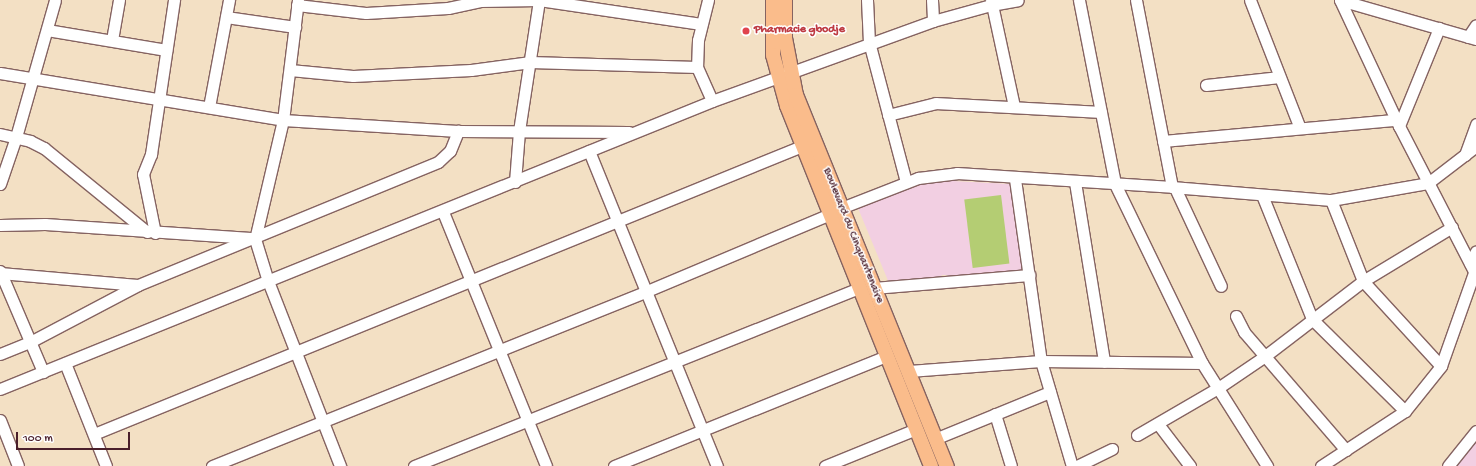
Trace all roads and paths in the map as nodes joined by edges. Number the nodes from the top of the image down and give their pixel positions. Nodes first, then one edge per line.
1 (55, 0) edge
2 (119, 0) edge
3 (174, 0) edge
4 (229, 0) edge
5 (539, 0) edge
6 (708, 0) edge
7 (773, 0) edge
8 (785, 0) edge
9 (867, 0) edge
10 (932, 0) edge
11 (1018, 0) edge
12 (1079, 0) edge
13 (1136, 0) edge
14 (1250, 0) edge
15 (1340, 0) edge
16 (480, 1) edge
17 (297, 2) edge
18 (991, 2) edge
19 (226, 17) junction
20 (933, 21) junction
21 (701, 24) junction
22 (1476, 25) edge
23 (295, 27) junction
24 (1439, 28) junction
25 (47, 30) junction
26 (1472, 38) edge
27 (112, 40) junction
28 (869, 42) junction
29 (166, 50) junction
30 (530, 62) junction
31 (697, 67) junction
32 (290, 70) junction
33 (0, 73) edge
34 (785, 76) junction
35 (1280, 77) junction
36 (32, 79) junction
37 (1206, 85) dead end
38 (159, 100) junction
39 (712, 101) junction
40 (1014, 106) junction
41 (209, 107) junction
42 (1101, 112) junction
43 (888, 115) junction
44 (283, 120) junction
45 (1397, 123) junction
46 (1476, 124) edge
47 (1300, 128) junction
48 (458, 131) junction
49 (519, 131) junction
50 (634, 132) junction
51 (0, 134) edge
52 (16, 137) junction
53 (1163, 141) junction
54 (802, 146) junction
55 (1476, 146) edge
56 (589, 151) junction
57 (1465, 156) junction
58 (1015, 179) junction
59 (515, 182) junction
60 (906, 182) junction
61 (1075, 182) junction
62 (1428, 183) junction
63 (0, 184) edge
64 (1115, 184) junction
65 (1173, 187) junction
66 (1262, 195) junction
67 (1332, 200) junction
68 (835, 211) junction
69 (442, 212) junction
70 (619, 221) junction
71 (0, 225) edge
72 (1452, 227) junction
73 (151, 232) junction
74 (255, 239) junction
75 (1476, 251) edge
76 (1473, 270) edge
77 (0, 272) edge
78 (1029, 275) junction
79 (470, 280) junction
80 (268, 281) junction
81 (1363, 281) junction
82 (138, 286) junction
83 (1221, 286) dead end
84 (858, 288) junction
85 (873, 288) junction
86 (647, 291) junction
87 (1236, 316) dead end
88 (1312, 320) junction
89 (30, 342) junction
90 (499, 351) junction
91 (0, 354) edge
92 (296, 354) junction
93 (886, 356) junction
94 (1265, 356) junction
95 (676, 360) junction
96 (1041, 361) junction
97 (1104, 362) junction
98 (65, 363) junction
99 (1202, 363) junction
100 (1441, 366) junction
101 (909, 371) junction
102 (43, 372) junction
103 (1218, 388) junction
104 (0, 389) edge
105 (1050, 392) junction
106 (1404, 411) junction
107 (995, 414) junction
108 (0, 420) edge
109 (527, 420) junction
110 (322, 423) junction
111 (1158, 424) junction
112 (916, 429) junction
113 (702, 430) junction
114 (1476, 431) edge
115 (94, 434) junction
116 (1137, 435) dead end
117 (937, 438) junction
118 (1112, 449) dead end
119 (1346, 450) junction
120 (628, 463) edge
121 (18, 466) edge
122 (106, 466) edge
123 (212, 466) edge
124 (340, 466) edge
125 (414, 466) edge
126 (546, 466) edge
127 (614, 466) edge
128 (717, 466) edge
129 (825, 466) edge
130 (931, 466) edge
131 (947, 466) edge
132 (1011, 466) edge
133 (1072, 466) edge
134 (1077, 466) edge
135 (1190, 466) edge
136 (1267, 466) edge
137 (1321, 466) edge
138 (1448, 466) edge

1 - 25 street
2 - 27 street
3 - 29 street
4 - 19 street
5 - 16 street
5 - 21 street
5 - 30 street
6 - 21 street
7 - 34 main road, Boulevard du Cinquantenaire
8 - 34 main road, Boulevard du Cinquantenaire
9 - 28 street
10 - 20 street
11 - 18 street
12 - 42 street
13 - 53 street
14 - 35 street
15 - 24 street
15 - 45 street
16 - 17 street
17 - 23 street
18 - 20 street
18 - 40 street
19 - 23 street
19 - 41 street
20 - 28 street
21 - 31 street
22 - 26 street
23 - 32 street
24 - 26 street
24 - 45 street
25 - 27 street
25 - 36 street
27 - 29 street
28 - 34 street
28 - 43 street
29 - 38 street
30 - 31 street
30 - 32 street
30 - 49 street
31 - 39 street
32 - 44 street
33 - 36 street
34 - 39 street
34 - 54 main road, Boulevard du Cinquantenaire
34 - 68 main road, Boulevard du Cinquantenaire
35 - 37 street
35 - 47 street
36 - 38 street
36 - 52 street
38 - 41 street
38 - 73 street
39 - 50 street
40 - 42 street
40 - 43 street
41 - 44 street
42 - 64 street
43 - 60 street
44 - 48 street
44 - 74 street
45 - 47 street
45 - 62 street
46 - 57 street
47 - 53 street
48 - 49 street
48 - 74 street
49 - 50 street
49 - 59 street
50 - 56 street
51 - 52 street
52 - 63 street
52 - 73 street
53 - 65 street
54 - 68 main road, Boulevard du Cinquantenaire
54 - 70 street
55 - 57 street
56 - 59 street
56 - 70 street
57 - 62 street
58 - 60 street
58 - 61 street
58 - 78 street
59 - 69 street
60 - 68 street
61 - 64 street
61 - 97 street
62 - 67 street
62 - 72 street
64 - 65 street
64 - 99 street
65 - 66 street
65 - 83 street
66 - 67 street
66 - 88 street
67 - 81 street
68 - 84 main road, Boulevard du Cinquantenaire
68 - 85 main road, Boulevard du Cinquantenaire
68 - 86 street
69 - 79 street
69 - 80 street
70 - 79 street
70 - 86 street
71 - 73 street
72 - 76 street
72 - 81 street
73 - 74 street
74 - 80 street
74 - 82 street
75 - 76 street
76 - 100 street
77 - 82 street
77 - 89 street
78 - 85 street
78 - 96 street
79 - 90 street
79 - 92 street
80 - 92 street
80 - 98 street
81 - 88 street
81 - 100 street
82 - 89 street
84 - 93 main road, Boulevard du Cinquantenaire
84 - 95 street
85 - 101 main road, Boulevard du Cinquantenaire
86 - 90 street
86 - 95 street
87 - 94 street
88 - 94 street
88 - 106 street
89 - 91 street
89 - 102 street
90 - 109 street
90 - 110 street
92 - 110 street
92 - 115 street
93 - 112 main road, Boulevard du Cinquantenaire
93 - 113 street
94 - 103 street
94 - 119 street
95 - 109 street
95 - 113 street
96 - 97 street
96 - 101 street
96 - 105 street
97 - 99 street
98 - 102 street
98 - 115 street
99 - 103 street
100 - 106 street
101 - 117 main road, Boulevard du Cinquantenaire
102 - 104 street
103 - 111 street
103 - 136 street
105 - 107 street
105 - 133 street
106 - 119 street
107 - 117 street
107 - 132 street
108 - 121 street
109 - 125 street
109 - 126 street
110 - 123 street
110 - 124 street
111 - 116 street
111 - 135 street
112 - 129 street
112 - 130 main road, Boulevard du Cinquantenaire
113 - 120 street
113 - 128 street
114 - 138 street
115 - 122 street
117 - 131 main road, Boulevard du Cinquantenaire
118 - 134 street
119 - 137 street
120 - 127 street

